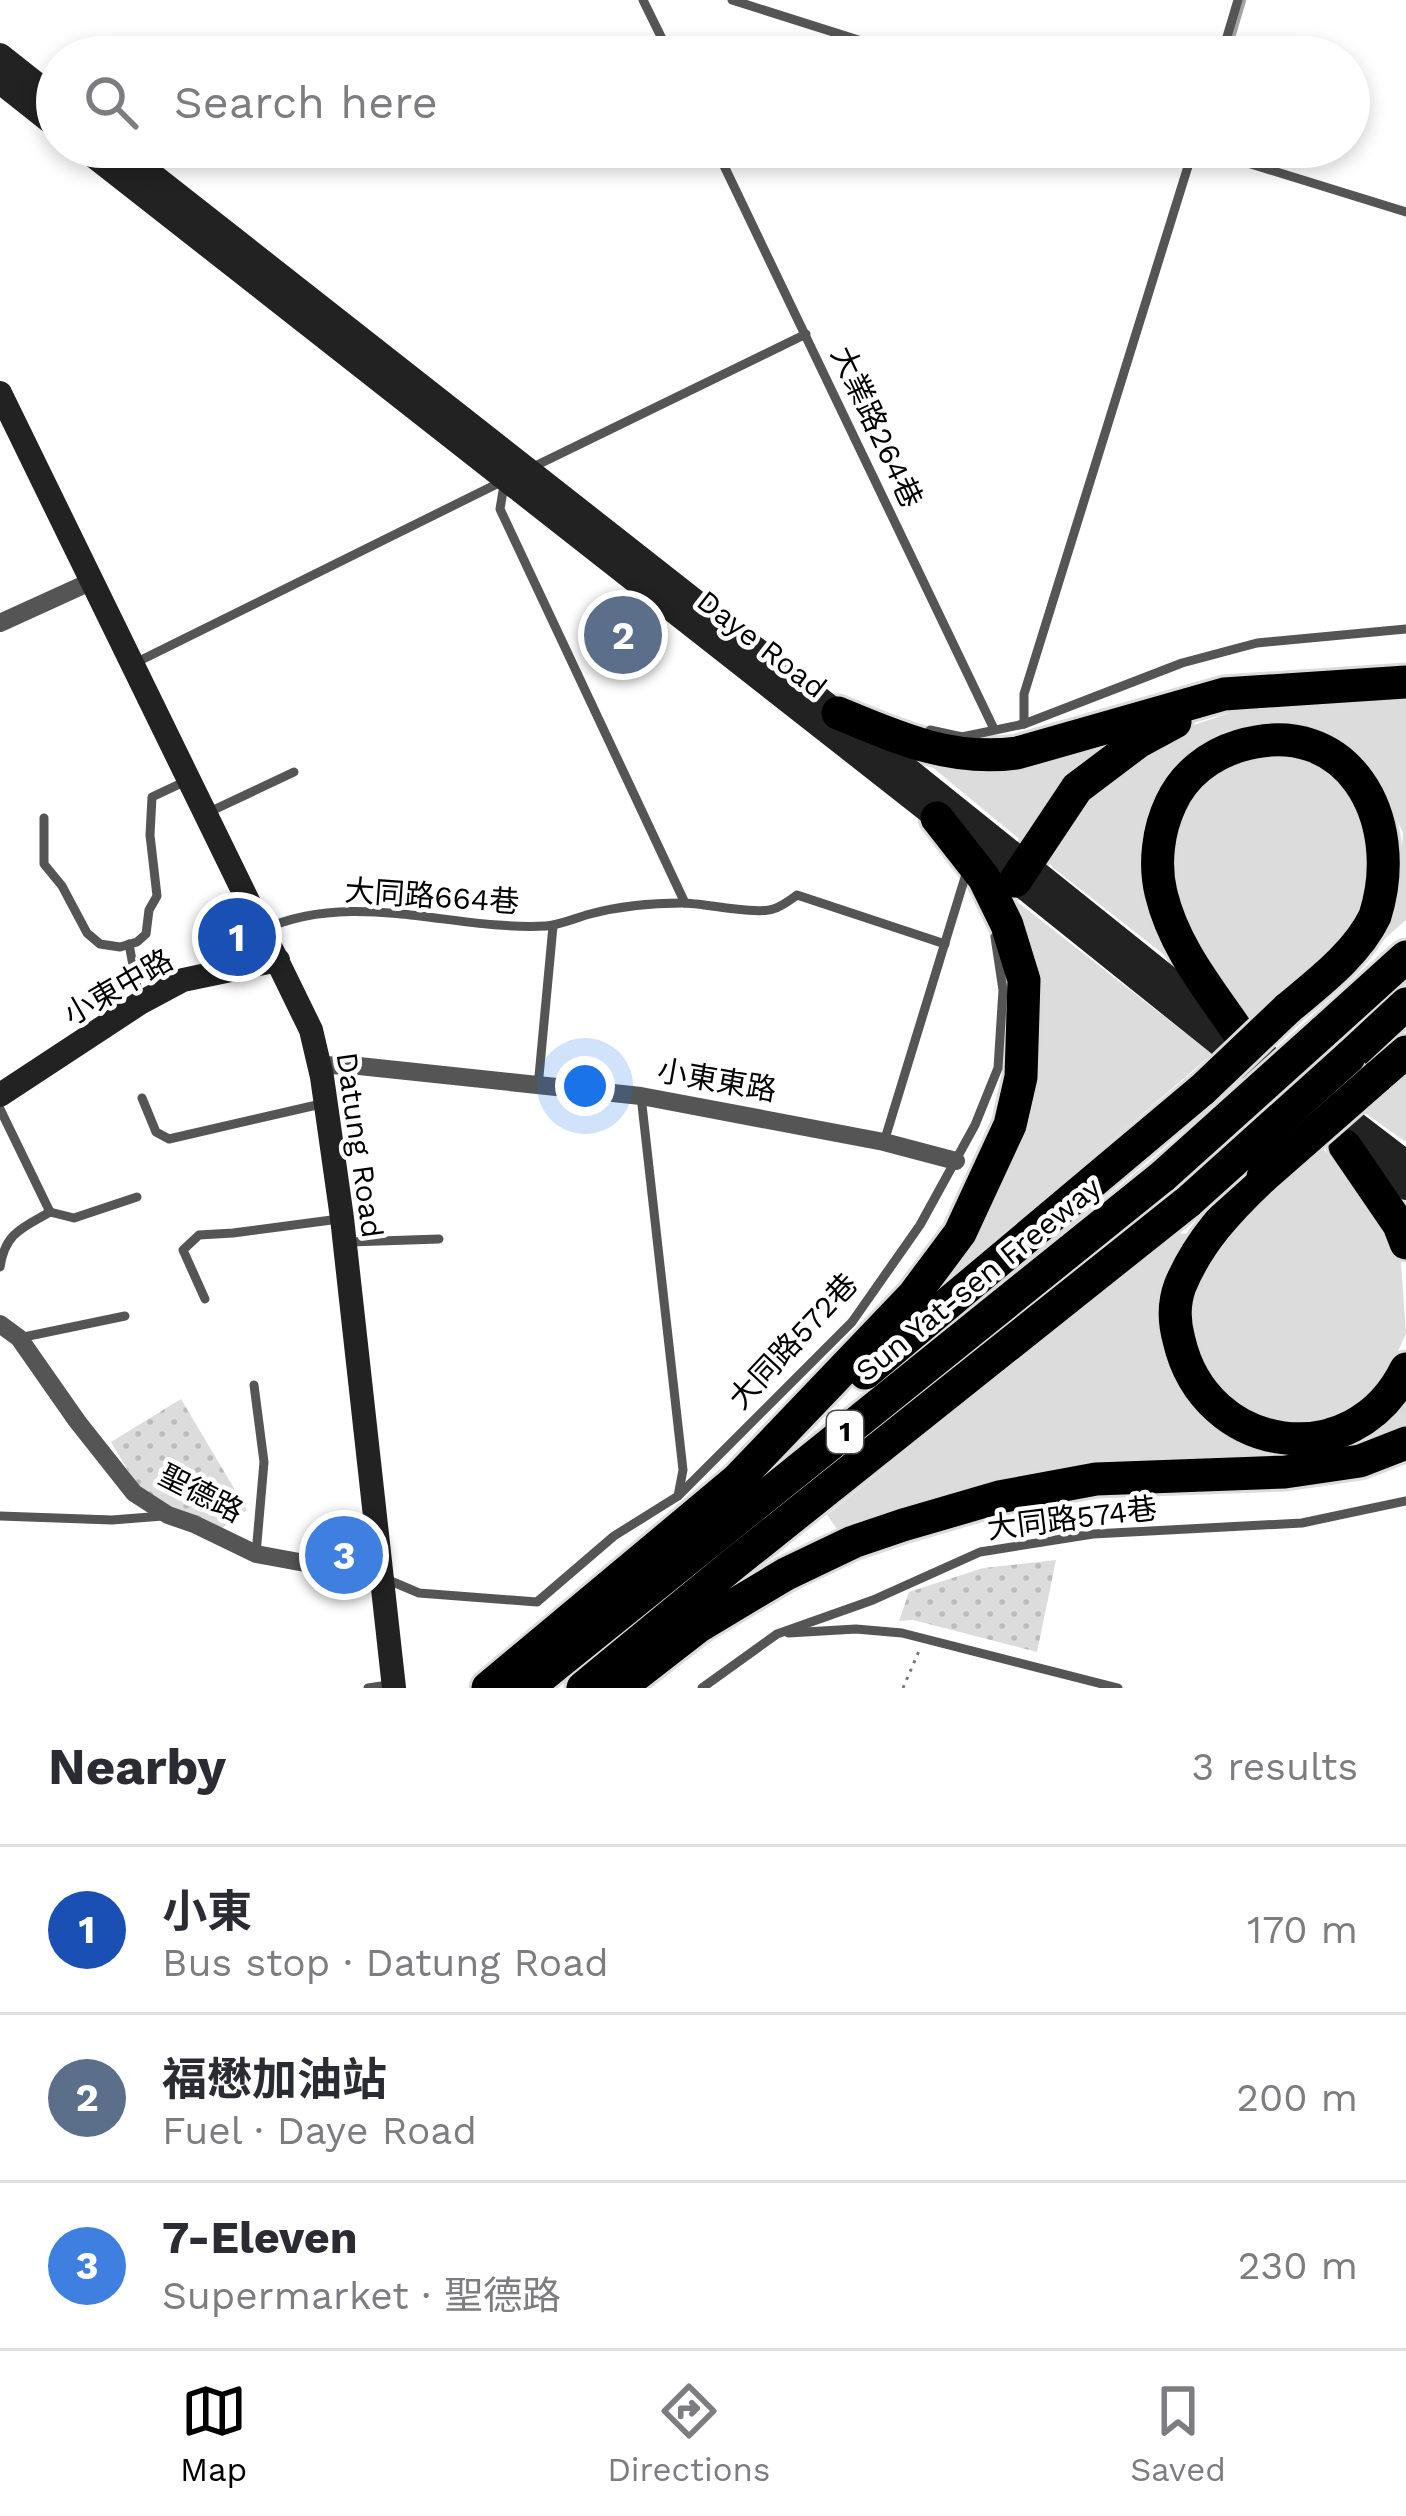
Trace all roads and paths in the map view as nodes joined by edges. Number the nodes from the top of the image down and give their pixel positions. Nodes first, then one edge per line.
1 (643, 0) edge
2 (732, 0) edge
3 (1238, 0) edge
4 (660, 36) edge
5 (846, 36) edge
6 (1227, 36) edge
7 (0, 55) edge
8 (0, 82) edge
9 (36, 83) edge
10 (36, 111) edge
11 (110, 168) edge
12 (142, 168) edge
13 (725, 168) edge
14 (1188, 168) edge
15 (1263, 168) edge
16 (1406, 212) edge
17 (806, 334) junction
18 (389, 376) junction
19 (0, 393) edge
20 (515, 475) junction
21 (90, 582) junction
22 (0, 623) edge
23 (1406, 629) edge
24 (134, 664) junction
25 (792, 679) junction
26 (1406, 682) edge
27 (1224, 694) junction
28 (838, 713) junction
29 (901, 724) dead end
30 (1024, 724) junction
31 (921, 728) dead end
32 (994, 729) junction
33 (294, 772) dead end
34 (189, 779) junction
35 (206, 814) junction
36 (44, 818) dead end
37 (932, 822) junction
38 (952, 858) dead end
39 (1020, 871) junction
40 (966, 874) junction
41 (975, 893) dead end
42 (685, 903) junction
43 (553, 926) junction
44 (262, 929) junction
45 (994, 932) dead end
46 (129, 944) junction
47 (945, 944) junction
48 (1406, 957) edge
49 (278, 959) junction
50 (140, 1003) junction
51 (1406, 1004) edge
52 (1241, 1036) junction
53 (1406, 1052) edge
54 (320, 1065) junction
55 (538, 1087) junction
56 (641, 1096) junction
57 (1, 1097) edge
58 (142, 1099) dead end
59 (326, 1103) junction
60 (884, 1142) junction
61 (1346, 1146) junction
62 (956, 1161) junction
63 (1406, 1162) edge
64 (1406, 1189) edge
65 (137, 1197) dead end
66 (50, 1212) junction
67 (343, 1230) junction
68 (439, 1239) dead end
69 (1406, 1243) edge
70 (0, 1267) edge
71 (205, 1299) dead end
72 (0, 1306) edge
73 (125, 1316) dead end
74 (8, 1330) edge
75 (1406, 1369) edge
76 (254, 1385) dead end
77 (1406, 1446) edge
78 (737, 1480) junction
79 (678, 1496) junction
80 (1406, 1501) edge
81 (168, 1515) junction
82 (0, 1516) edge
83 (256, 1554) junction
84 (381, 1577) junction
85 (777, 1634) junction
86 (924, 1641) junction
87 (394, 1686) edge
88 (368, 1688) edge
89 (488, 1688) edge
90 (527, 1688) edge
91 (583, 1688) edge
92 (619, 1688) edge
93 (702, 1688) edge
94 (903, 1688) edge
95 (1118, 1688) edge

1 - 4 lane
2 - 5 lane
3 - 6 lane
7 - 9 main road
8 - 10 main road
11 - 18 main road, Daye Road
12 - 18 main road, Daye Road
13 - 17 lane, 大業路264巷
14 - 30 lane
15 - 16 lane
17 - 20 lane
17 - 32 lane, 大業路264巷
18 - 20 main road, Daye Road
19 - 21 main road, Datung Road
20 - 24 lane
20 - 25 main road, Daye Road
20 - 37 main road, Daye Road
20 - 42 lane
21 - 22 street
21 - 24 main road, Datung Road
23 - 30 lane
24 - 34 main road, Datung Road
25 - 28 main road, Daye Road
25 - 29 lane
26 - 27 highway
27 - 28 highway
27 - 39 highway
28 - 39 main road, Daye Road
30 - 32 lane
31 - 32 lane
33 - 35 lane
34 - 35 main road, Datung Road
34 - 46 lane
35 - 44 main road, Datung Road
36 - 46 lane
37 - 39 main road, Daye Road
37 - 78 highway
38 - 40 lane
39 - 52 main road, Daye Road
39 - 61 main road, Daye Road
40 - 41 lane
40 - 47 lane
42 - 43 lane, 大同路664巷
42 - 47 lane, 大同路664巷
43 - 44 lane, 大同路664巷
43 - 55 lane
44 - 49 main road, Datung Road
45 - 62 lane, 大同路572巷
46 - 50 lane
47 - 60 lane
48 - 90 highway, Sun Yat-sen Freeway / 1, bridge
49 - 50 main road, 小東中路
49 - 54 main road, Datung Road
50 - 57 main road, 小東中路
51 - 91 highway, 1, bridge
52 - 63 main road, Daye Road
52 - 78 highway, bridge
53 - 75 highway, bridge
54 - 55 street, 小東東路
54 - 59 main road, Datung Road
55 - 56 street, 小東東路
56 - 60 street, 小東東路
56 - 79 lane
57 - 66 lane
58 - 59 lane
59 - 67 main road, Datung Road
60 - 62 street, 小東東路
61 - 64 main road, Daye Road
61 - 69 highway
62 - 79 lane, 大同路572巷
65 - 66 lane
66 - 70 lane
67 - 68 lane
67 - 71 lane
67 - 84 main road, Datung Road
72 - 74 lane
73 - 74 lane
74 - 81 street, 聖德路
76 - 83 lane
77 - 92 highway
78 - 89 highway
79 - 84 lane, 大同路572巷
80 - 85 lane, 大同路574巷
81 - 82 lane
81 - 83 street, 聖德路
83 - 84 street, 聖德路
84 - 87 main road, Datung Road
85 - 86 lane
85 - 93 lane, 大同路574巷
86 - 94 path
86 - 95 lane
87 - 88 lane

